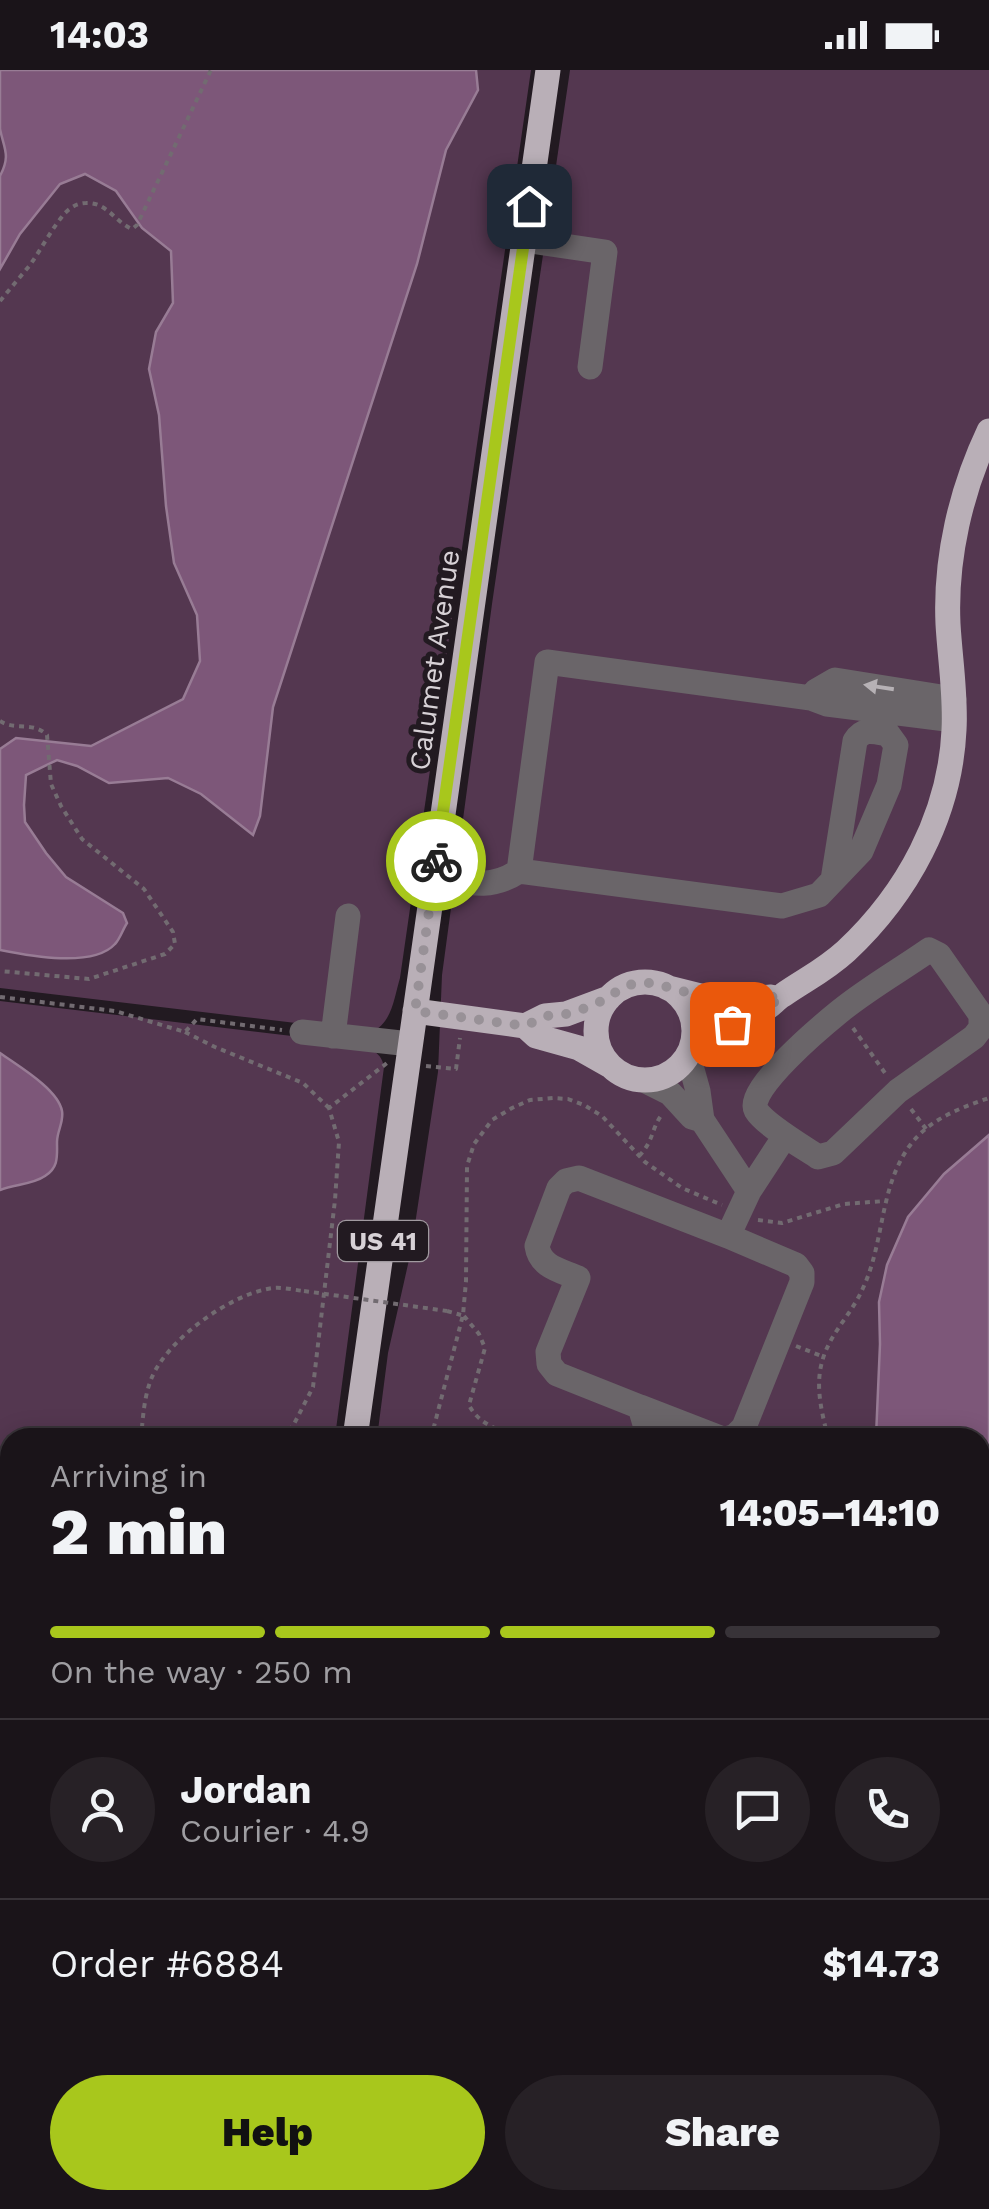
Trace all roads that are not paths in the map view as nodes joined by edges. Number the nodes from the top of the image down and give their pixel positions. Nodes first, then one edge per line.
1 (548, 70) edge
2 (524, 240) junction
3 (590, 367) dead end
4 (989, 431) edge
5 (954, 710) junction
6 (519, 871) junction
7 (434, 876) junction
8 (833, 880) junction
9 (348, 916) dead end
10 (668, 988) junction
11 (781, 996) junction
12 (608, 998) junction
13 (415, 1011) junction
14 (525, 1026) junction
15 (302, 1032) road end
16 (333, 1036) junction
17 (410, 1044) junction
18 (690, 1052) junction
19 (610, 1065) junction
20 (646, 1081) junction
21 (702, 1120) junction
22 (786, 1136) junction
23 (749, 1190) junction
24 (728, 1236) junction
25 (640, 1407) junction
26 (356, 1428) edge
27 (645, 1428) edge
28 (694, 1428) edge
29 (743, 1428) edge

1 - 2 main road, Calumet Avenue / US 41
2 - 3 street
2 - 7 main road, Calumet Avenue / US 41
4 - 5 main road
5 - 6 street
5 - 11 main road
6 - 7 street
6 - 8 street
7 - 13 main road, Calumet Avenue / US 41
8 - 8 street
9 - 16 street
10 - 11 main road
10 - 12 main road
10 - 18 main road
11 - 18 main road
12 - 14 main road
12 - 19 main road
13 - 14 main road
13 - 17 main road, Calumet Avenue / US 41
14 - 19 main road
15 - 16 street
16 - 17 street
17 - 26 main road, Calumet Avenue / US 41
18 - 20 main road
18 - 21 street
19 - 20 main road
20 - 21 street
21 - 23 street
22 - 22 street
22 - 23 street
23 - 24 street
24 - 25 street
24 - 29 street
25 - 27 street
25 - 28 street

